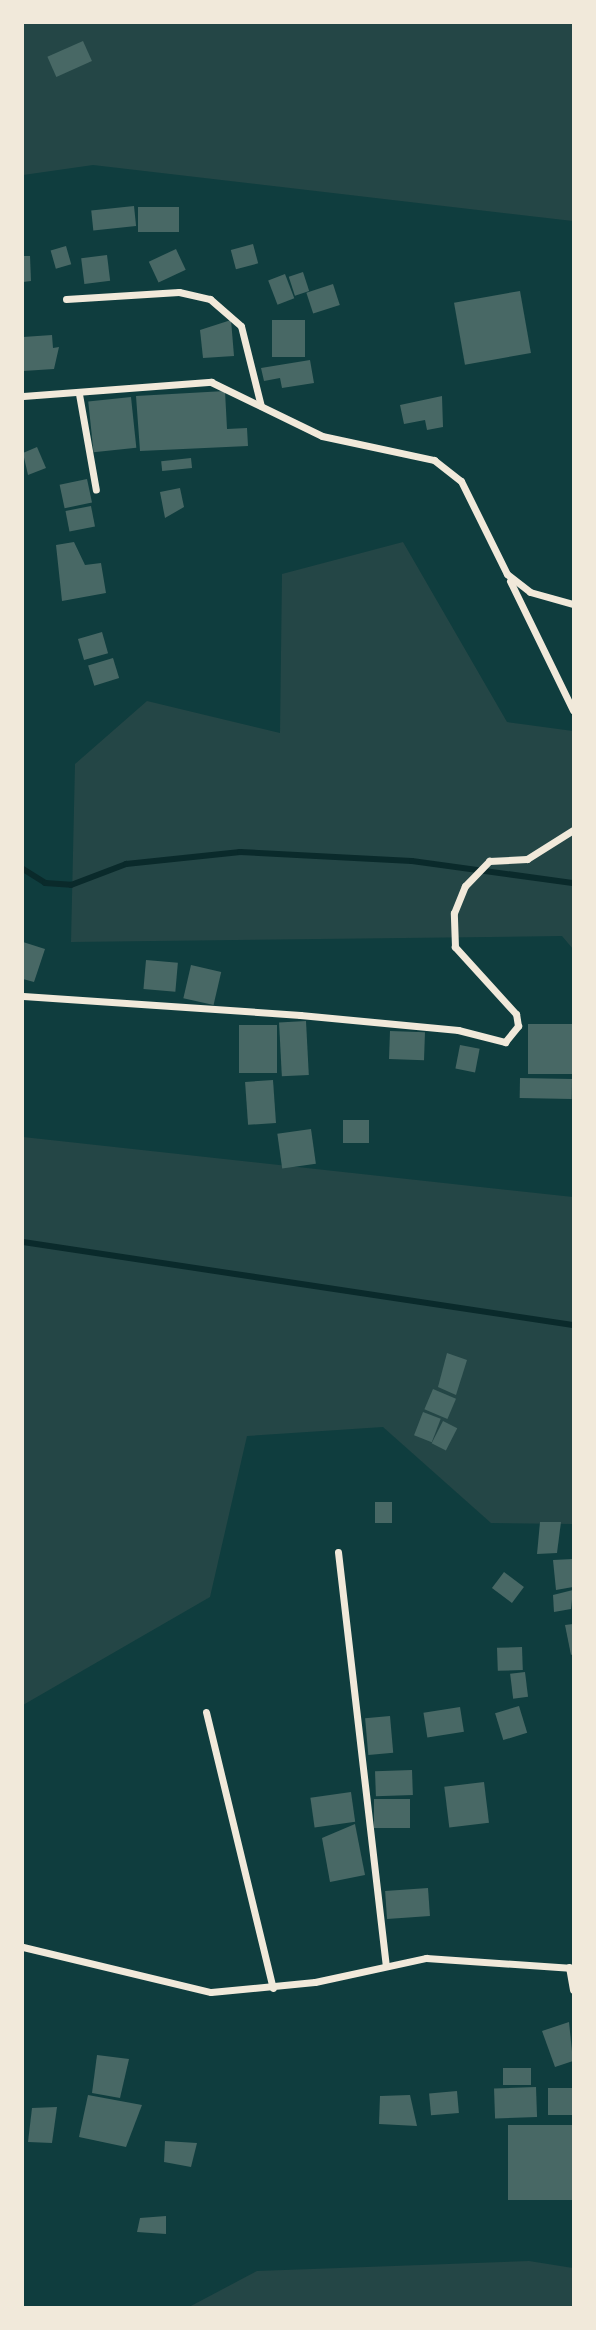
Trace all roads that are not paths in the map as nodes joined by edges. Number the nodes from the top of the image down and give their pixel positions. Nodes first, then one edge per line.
1 (66, 299) dead end
2 (79, 394) junction
3 (23, 396) edge
4 (261, 406) junction
5 (96, 490) dead end
6 (507, 574) junction
7 (573, 604) edge
8 (573, 710) edge
9 (573, 831) edge
10 (23, 996) edge
11 (338, 1552) dead end
12 (206, 1712) dead end
13 (23, 1947) edge
14 (386, 1965) junction
15 (571, 1968) edge
16 (273, 1988) junction
17 (573, 1990) edge

1 - 4 street
2 - 3 street
2 - 4 street
2 - 5 street
4 - 6 street
6 - 7 street
6 - 8 street
9 - 10 street
11 - 14 street
12 - 16 street
13 - 16 street
14 - 15 street
14 - 16 street
15 - 17 street

